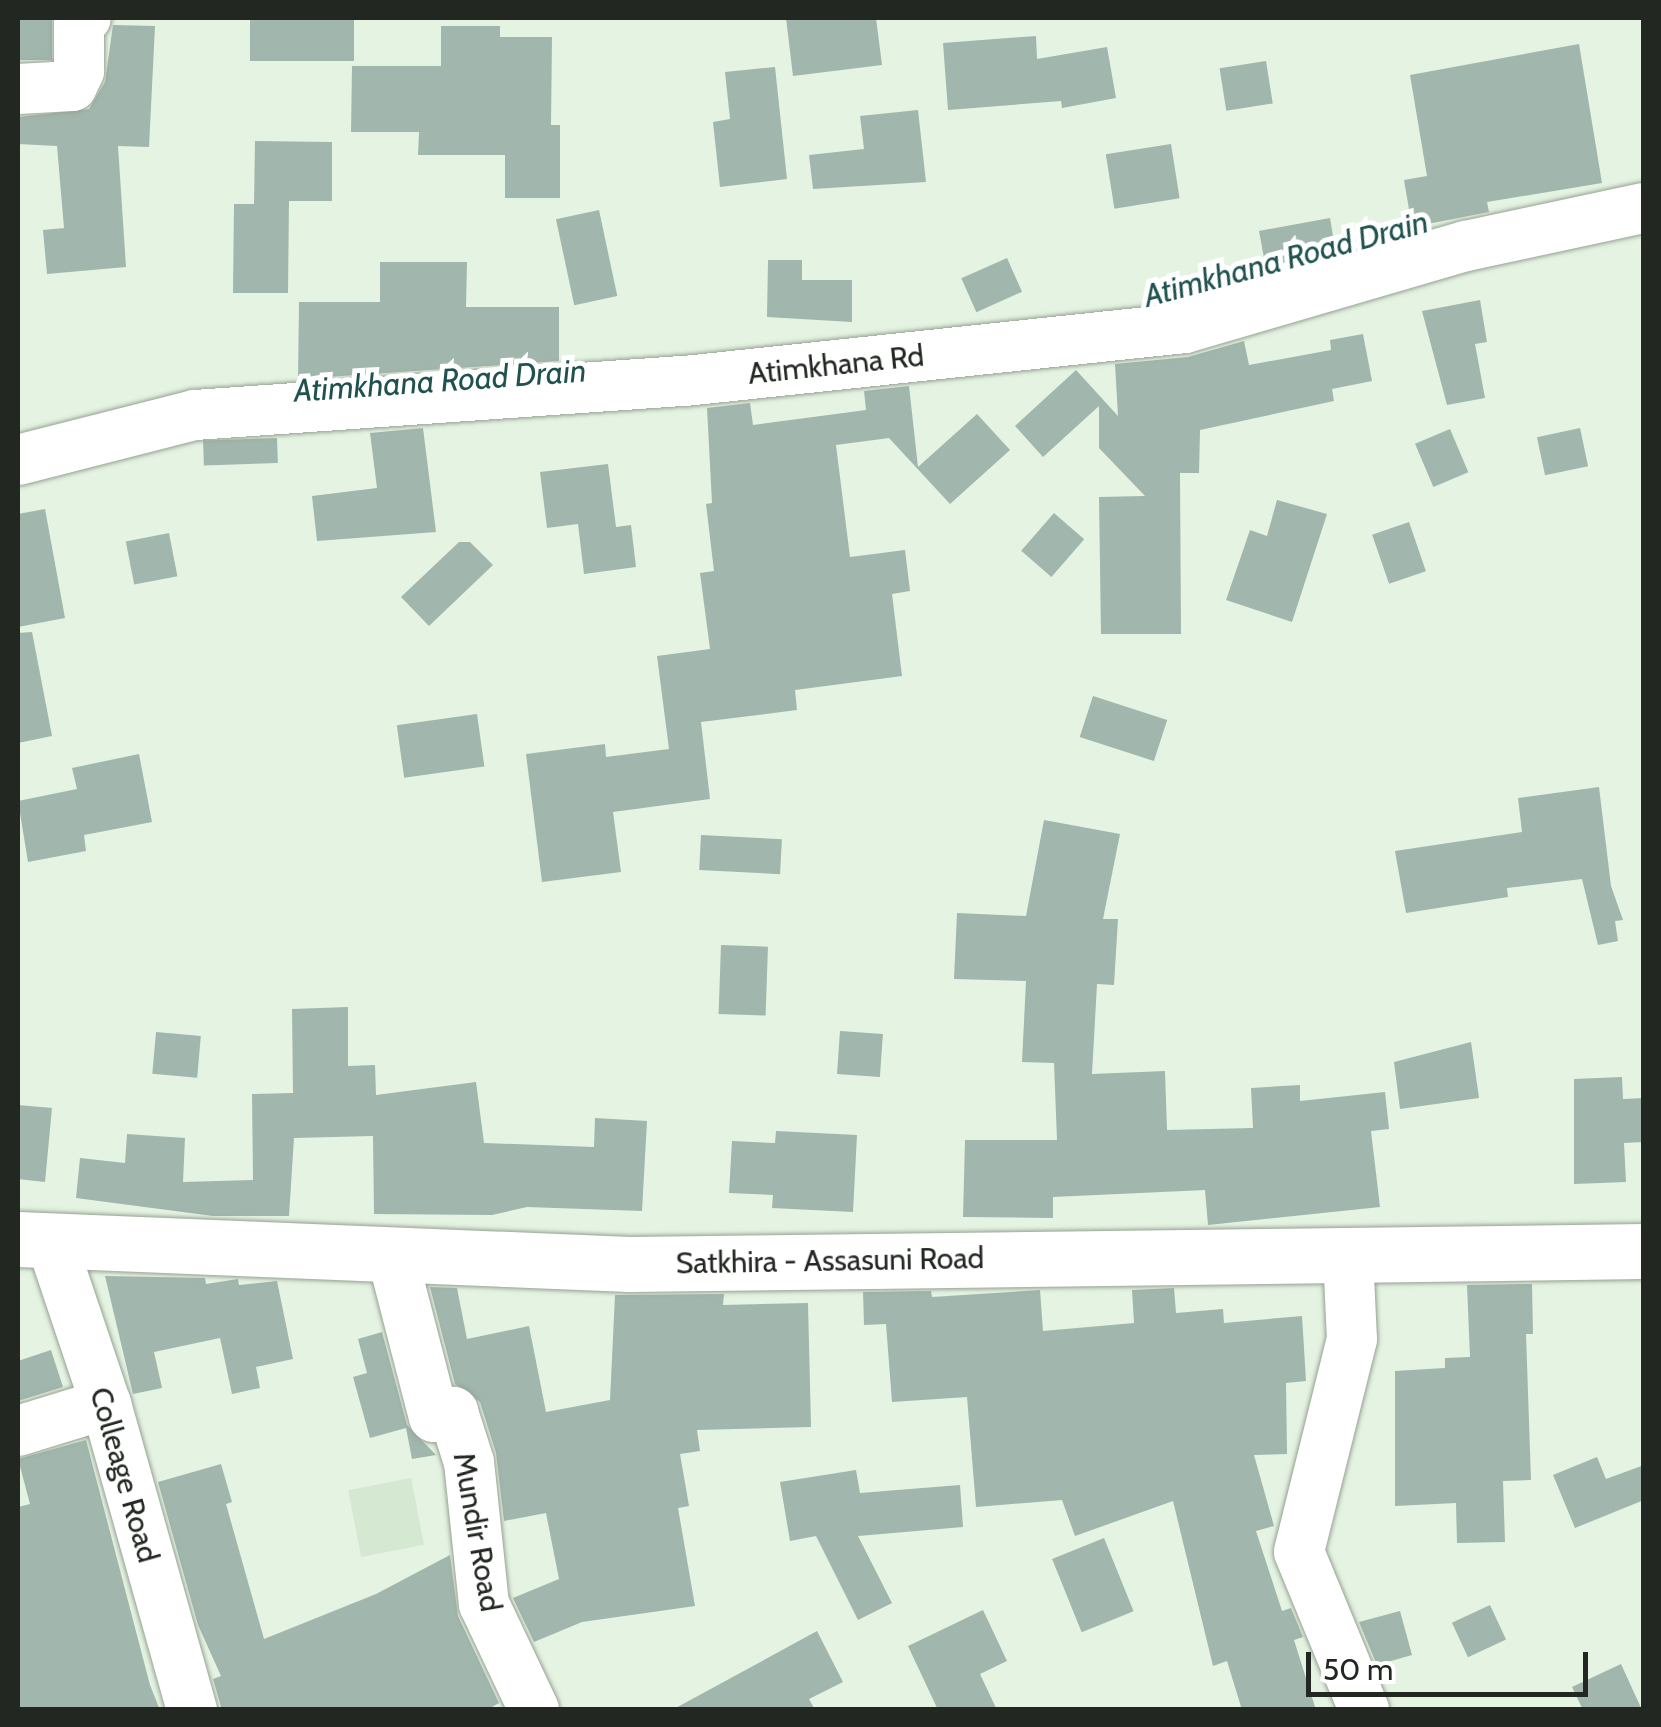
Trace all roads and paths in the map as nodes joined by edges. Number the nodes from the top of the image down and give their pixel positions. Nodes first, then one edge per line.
1 (86, 18) edge
2 (18, 89) edge
3 (1644, 208) edge
4 (18, 460) edge
5 (34, 1240) edge
6 (1644, 1251) edge
7 (392, 1254) junction
8 (1348, 1255) junction
9 (106, 1404) junction
10 (18, 1431) edge
11 (192, 1710) edge
12 (534, 1710) edge
13 (1364, 1710) edge

1 - 2 street
3 - 4 street, Atimkhana Rd
5 - 7 main road, Satkhira - Assasuni Road
5 - 9 street, Colleage Road
6 - 8 main road, Satkhira - Assasuni Road
7 - 8 main road, Satkhira - Assasuni Road
7 - 12 street, Mundir Road
8 - 13 street
9 - 10 street
9 - 11 street, Colleage Road

